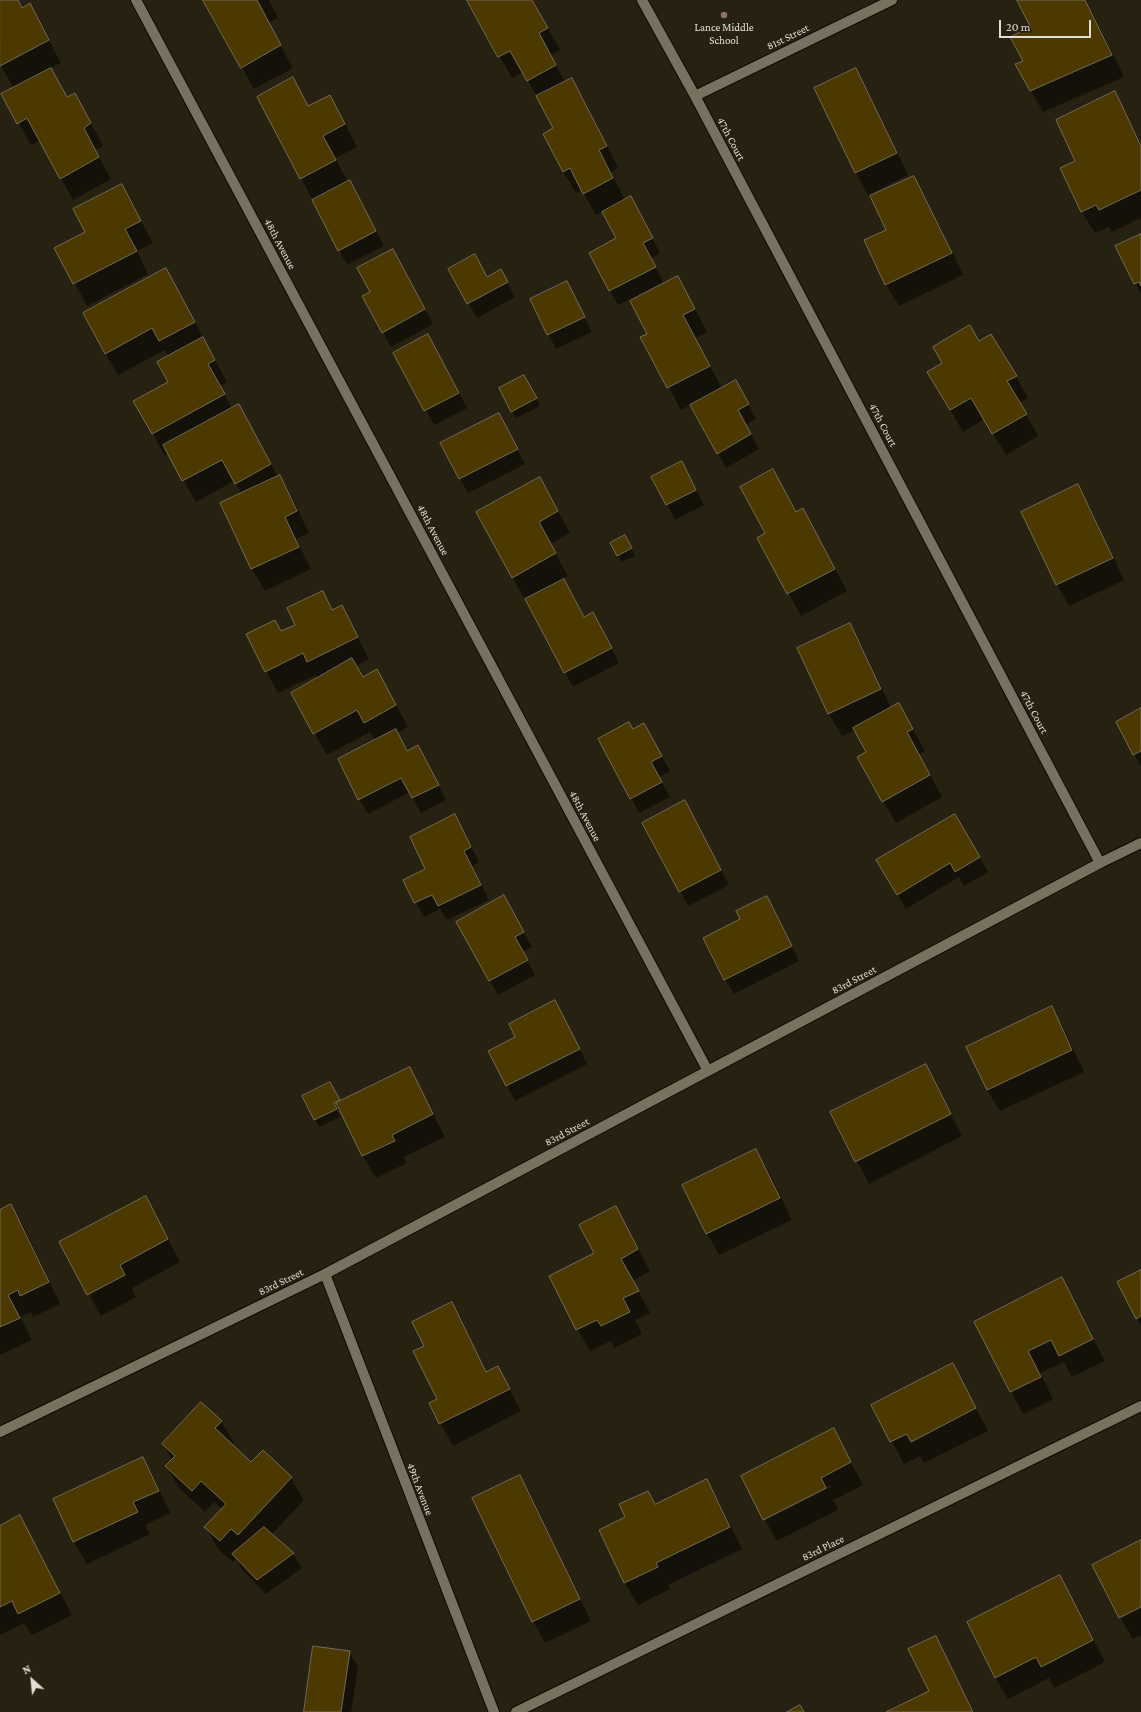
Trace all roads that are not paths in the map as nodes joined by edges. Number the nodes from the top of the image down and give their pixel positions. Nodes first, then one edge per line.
1 (136, 0) edge
2 (642, 0) edge
3 (892, 0) edge
4 (695, 96) junction
5 (1141, 844) edge
6 (1100, 863) junction
7 (708, 1071) junction
8 (325, 1274) junction
9 (1141, 1406) edge
10 (0, 1432) edge
11 (494, 1712) edge
12 (516, 1712) edge

1 - 7 street, 48th Avenue
2 - 4 street, 47th Court
3 - 4 street, 81st Street
4 - 6 street, 47th Court
5 - 6 street, 83rd Street
6 - 7 street, 83rd Street
7 - 8 street, 83rd Street
8 - 10 street, 83rd Street
8 - 11 street, 49th Avenue
9 - 12 street, 83rd Place

